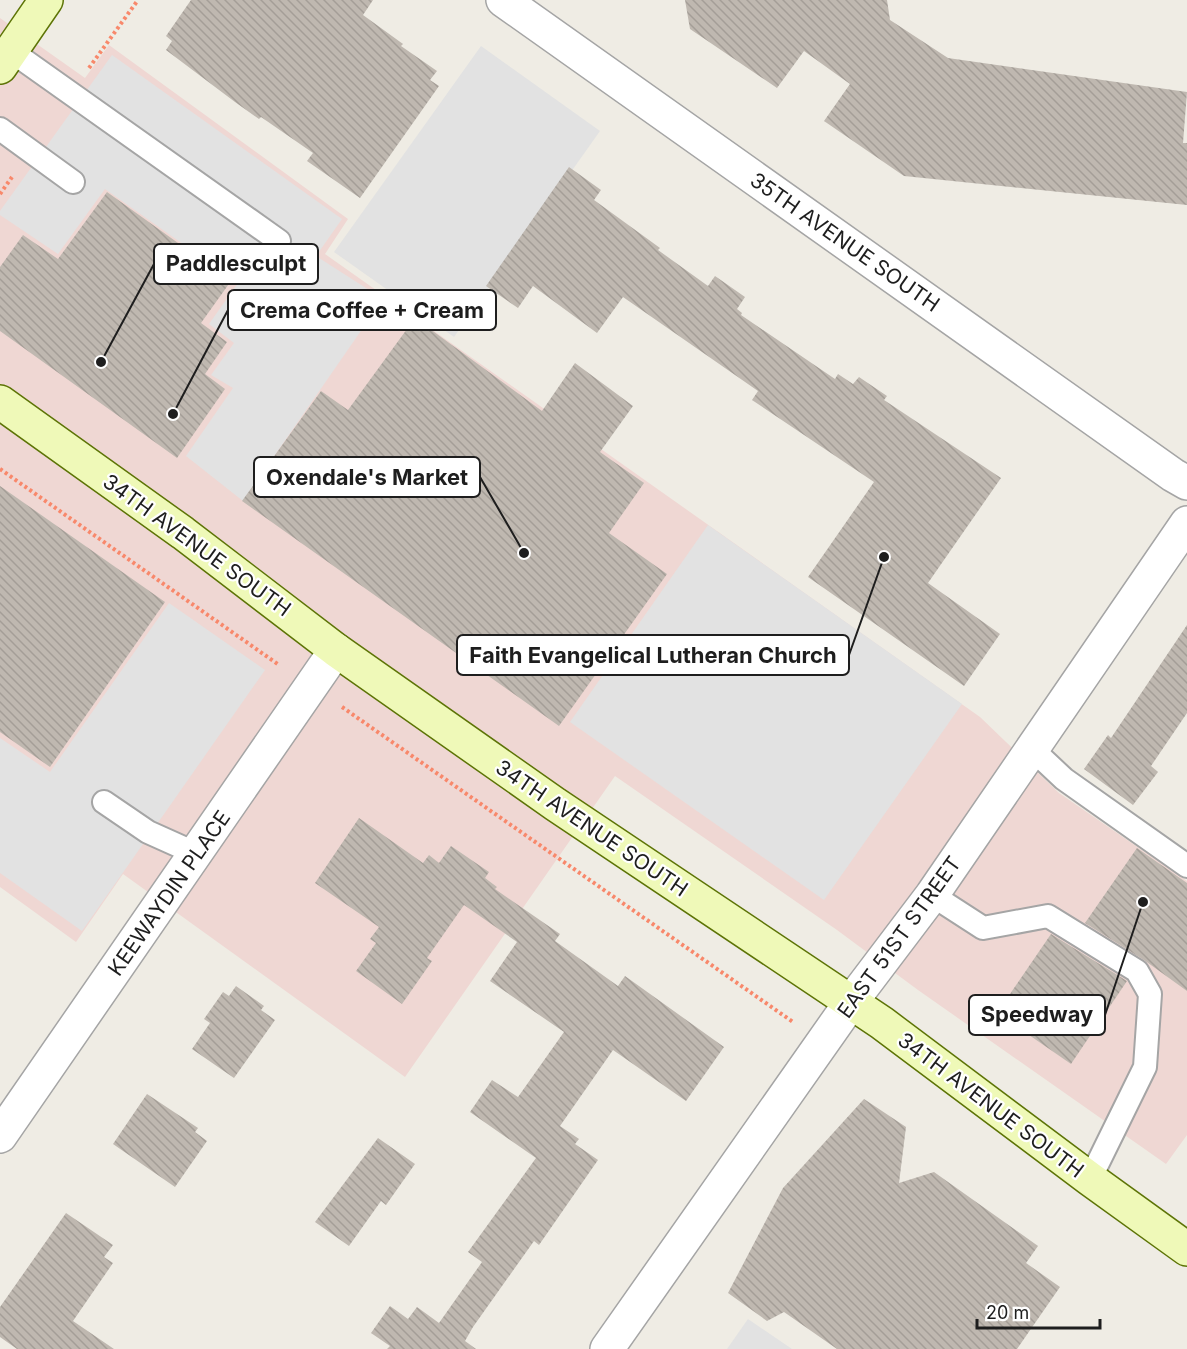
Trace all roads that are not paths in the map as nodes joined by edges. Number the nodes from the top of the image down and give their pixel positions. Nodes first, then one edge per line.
1 (46, 0) edge
2 (503, 0) edge
3 (5, 59) edge
4 (0, 129) edge
5 (73, 182) dead end
6 (279, 241) dead end
7 (0, 402) edge
8 (1187, 483) edge
9 (1187, 523) edge
10 (336, 650) junction
11 (1031, 748) junction
12 (104, 802) dead end
13 (196, 854) junction
14 (1187, 866) edge
15 (932, 895) junction
16 (851, 1002) junction
17 (0, 1136) edge
18 (1090, 1179) junction
19 (1187, 1249) edge
20 (607, 1349) edge

1 - 3 street
2 - 8 street, 35TH AVENUE SOUTH
3 - 6 lane
4 - 5 lane
7 - 10 street, 34TH AVENUE SOUTH
9 - 11 street, EAST 51ST STREET
10 - 13 street, KEEWAYDIN PLACE
10 - 16 street, 34TH AVENUE SOUTH
11 - 14 lane
11 - 15 street, EAST 51ST STREET
12 - 13 lane
13 - 17 street, KEEWAYDIN PLACE
15 - 16 street, EAST 51ST STREET
15 - 18 lane
16 - 18 street, 34TH AVENUE SOUTH
16 - 20 street, EAST 51ST STREET
18 - 19 street, 34TH AVENUE SOUTH

